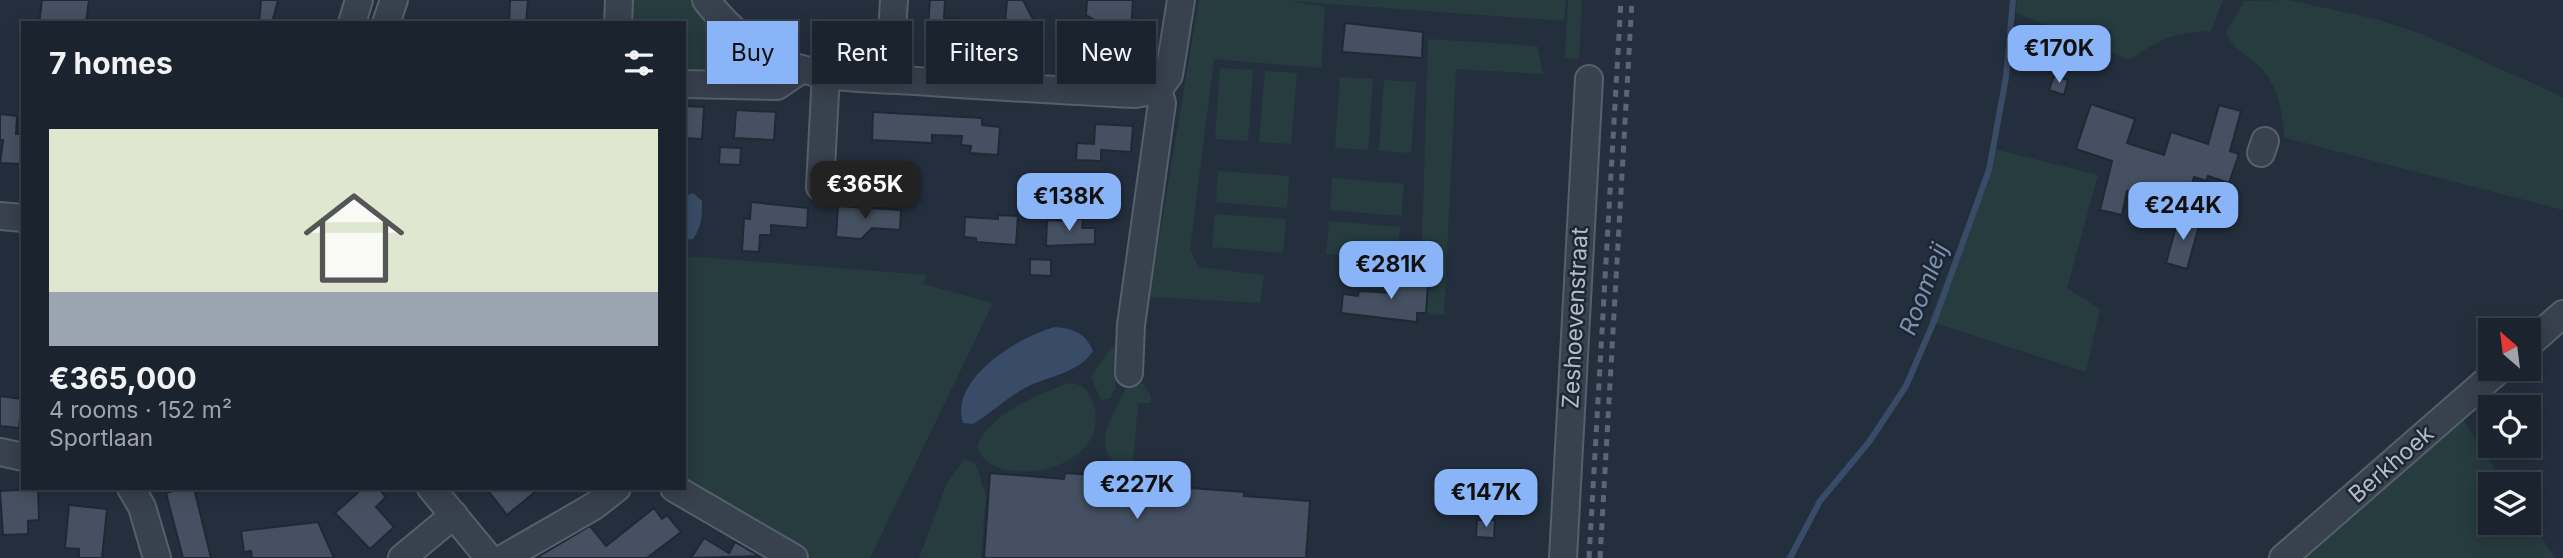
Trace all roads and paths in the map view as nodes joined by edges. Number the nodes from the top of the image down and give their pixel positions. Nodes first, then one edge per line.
1 (359, 0) edge
2 (394, 0) edge
3 (619, 0) edge
4 (706, 0) edge
5 (894, 0) edge
6 (1181, 0) edge
7 (353, 21) edge
8 (387, 21) edge
9 (618, 21) edge
10 (893, 21) edge
11 (812, 70) edge
12 (812, 72) edge
13 (1590, 79) dead end
14 (912, 80) edge
15 (686, 84) edge
16 (815, 84) edge
17 (1158, 90) junction
18 (820, 187) dead end
19 (2563, 314) edge
20 (2541, 333) edge
21 (1129, 373) dead end
22 (2485, 382) edge
23 (0, 452) edge
24 (21, 457) edge
25 (132, 490) edge
26 (433, 490) edge
27 (614, 490) edge
28 (677, 490) edge
29 (454, 516) junction
30 (157, 558) edge
31 (402, 558) edge
32 (489, 558) edge
33 (504, 558) edge
34 (794, 558) edge
35 (1563, 558) edge
36 (2283, 558) edge

1 - 7 street
2 - 8 street
3 - 9 street
4 - 11 street
5 - 10 street
6 - 17 street
12 - 15 street
13 - 35 street, Zeshoevenstraat
14 - 17 street
16 - 18 street
17 - 21 street
19 - 20 street
22 - 36 street, Berkhoek
23 - 24 street
25 - 30 street
26 - 29 street
27 - 33 street
28 - 34 street
29 - 31 street
29 - 32 street

